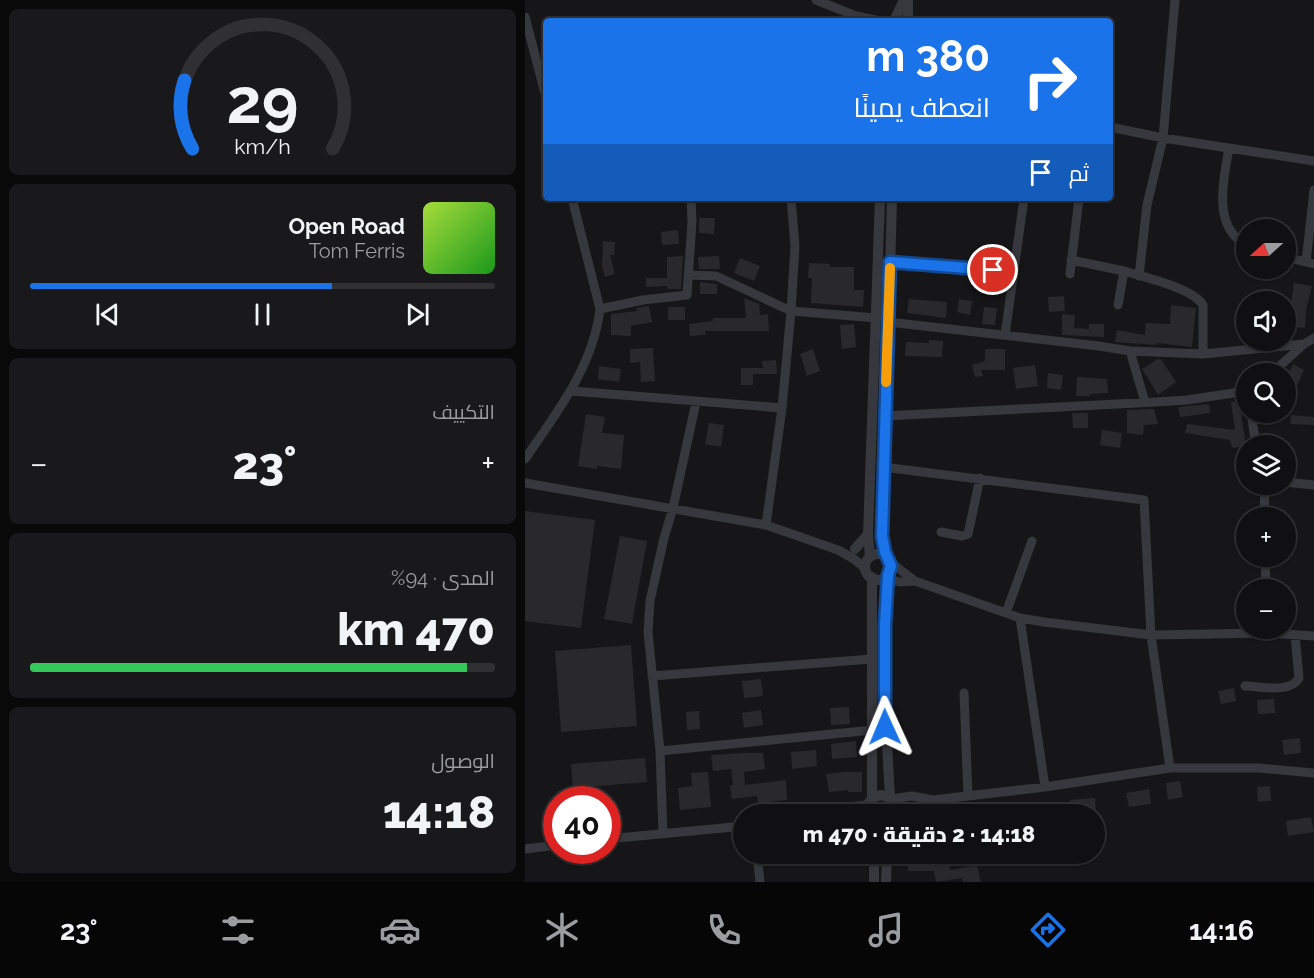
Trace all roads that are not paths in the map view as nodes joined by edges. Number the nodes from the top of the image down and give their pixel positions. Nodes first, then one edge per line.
1 (816, 0) edge
2 (906, 0) edge
3 (1175, 0) edge
4 (525, 17) edge
5 (859, 18) edge
6 (896, 18) edge
7 (908, 18) edge
8 (543, 86) edge
9 (1113, 128) edge
10 (1163, 138) junction
11 (1229, 148) junction
12 (1314, 161) edge
13 (1314, 190) edge
14 (573, 201) edge
15 (691, 201) edge
16 (791, 201) edge
17 (880, 201) edge
18 (892, 201) edge
19 (1024, 201) edge
20 (1079, 201) edge
21 (1236, 237) edge
22 (1071, 260) junction
23 (890, 262) junction
24 (1310, 262) edge
25 (1124, 271) junction
26 (1014, 272) junction
27 (1070, 274) dead end
28 (689, 275) junction
29 (1139, 276) junction
30 (1118, 305) dead end
31 (600, 309) junction
32 (791, 311) junction
33 (877, 318) junction
34 (888, 322) junction
35 (1005, 335) junction
36 (1314, 338) edge
37 (1304, 344) junction
38 (1130, 351) junction
39 (1203, 354) junction
40 (1283, 363) edge
41 (571, 391) junction
42 (1236, 393) edge
43 (696, 402) junction
44 (1145, 402) junction
45 (782, 408) junction
46 (885, 416) junction
47 (525, 459) edge
48 (883, 467) junction
49 (980, 478) junction
50 (525, 483) edge
51 (1296, 484) edge
52 (1314, 485) edge
53 (673, 508) junction
54 (766, 525) junction
55 (941, 532) dead end
56 (868, 534) junction
57 (1032, 541) dead end
58 (855, 549) junction
59 (839, 550) junction
60 (870, 557) junction
61 (888, 560) junction
62 (869, 573) junction
63 (887, 577) junction
64 (915, 581) junction
65 (1006, 613) junction
66 (1020, 618) junction
67 (1236, 632) edge
68 (1151, 635) junction
69 (1296, 635) edge
70 (1314, 636) edge
71 (1295, 639) edge
72 (872, 659) junction
73 (652, 676) junction
74 (1245, 686) dead end
75 (964, 693) dead end
76 (873, 730) junction
77 (660, 752) junction
78 (1170, 768) junction
79 (1314, 772) edge
80 (1045, 787) junction
81 (968, 796) junction
82 (891, 799) junction
83 (933, 800) junction
84 (869, 804) edge
85 (871, 804) edge
86 (894, 804) edge
87 (924, 804) edge
88 (733, 827) edge
89 (663, 833) junction
90 (621, 838) edge
91 (543, 847) edge
92 (525, 849) edge
93 (758, 864) edge
94 (874, 864) edge
95 (887, 864) edge
96 (760, 882) edge
97 (874, 882) edge
98 (886, 882) edge

1 - 5 street
2 - 6 street
2 - 7 street
3 - 10 street
4 - 8 street
9 - 10 street
10 - 11 street
10 - 29 street
11 - 12 street
11 - 21 street
13 - 24 street
14 - 31 street
15 - 28 street
16 - 32 street
17 - 33 street
18 - 23 street
19 - 26 street
20 - 22 street
22 - 25 street
22 - 27 street
23 - 26 street
23 - 34 street
25 - 29 street
25 - 30 street
26 - 35 street
28 - 31 street
28 - 32 street
29 - 39 street
31 - 41 street
32 - 33 street
32 - 45 street
33 - 56 street
34 - 35 street
34 - 46 street
35 - 38 street
36 - 37 street
37 - 39 street
37 - 40 street
38 - 39 street
38 - 44 street
41 - 43 street
41 - 47 street
42 - 44 street
43 - 45 street
43 - 53 street
44 - 46 street
45 - 54 street
46 - 48 street
48 - 49 street
48 - 61 street
49 - 55 street
49 - 68 street
50 - 53 street
51 - 52 street
53 - 54 street
53 - 73 street
54 - 59 street
56 - 58 street
56 - 60 street
57 - 65 street
58 - 59 street
58 - 60 street
59 - 62 street
60 - 61 street
60 - 62 street
61 - 63 street
61 - 64 street
62 - 63 street
62 - 72 street
63 - 64 street
63 - 82 street
64 - 65 street
65 - 66 street
66 - 68 street
66 - 80 street
67 - 68 street
68 - 78 street
69 - 70 street
71 - 74 street
72 - 73 street
72 - 76 street
73 - 77 street
75 - 81 street
76 - 77 street
76 - 84 street
77 - 89 street
78 - 79 street
78 - 80 street
80 - 81 street
81 - 83 street
82 - 83 street
82 - 85 street
82 - 86 street
83 - 87 street
88 - 89 street
89 - 90 street
91 - 92 street
93 - 96 street
94 - 97 street
95 - 98 street

